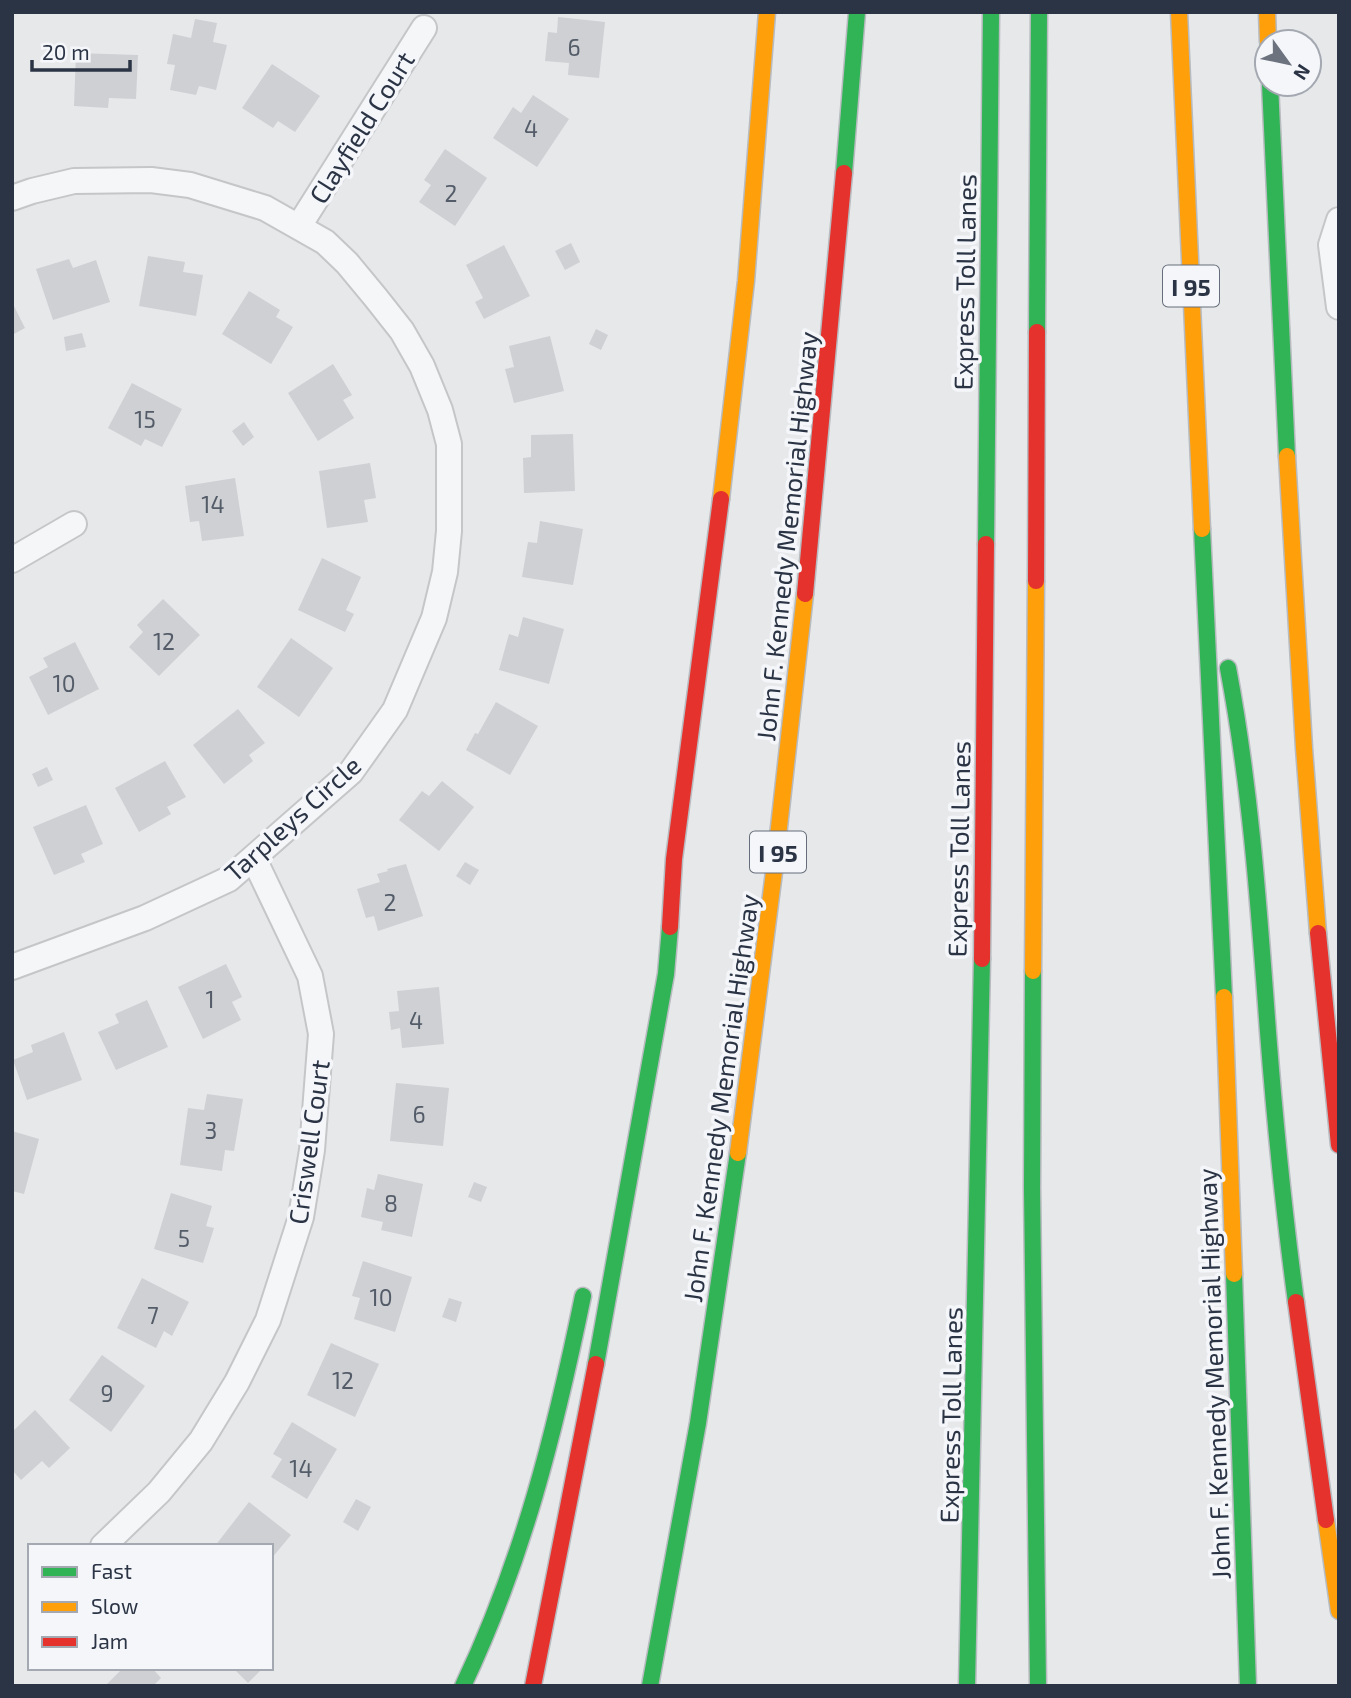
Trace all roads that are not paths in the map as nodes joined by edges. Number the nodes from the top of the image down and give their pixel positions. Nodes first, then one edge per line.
1 (767, 12) edge
2 (857, 12) edge
3 (992, 12) edge
4 (1040, 12) edge
5 (1179, 12) edge
6 (424, 28) dead end
7 (1271, 98) edge
8 (12, 198) edge
9 (1339, 220) edge
10 (299, 226) junction
11 (1339, 307) edge
12 (74, 524) dead end
13 (12, 560) edge
14 (1205, 560) junction
15 (254, 859) junction
16 (674, 859) junction
17 (656, 909) dead end
18 (12, 967) edge
19 (1339, 1145) edge
20 (585, 1284) dead end
21 (105, 1544) edge
22 (1339, 1611) edge
23 (463, 1686) edge
24 (533, 1686) edge
25 (650, 1686) edge
26 (967, 1686) edge
27 (1038, 1686) edge
28 (1248, 1686) edge

1 - 16 highway
2 - 25 highway, John F. Kennedy Memorial Highway / I 95
3 - 26 highway, Express Toll Lanes
4 - 27 highway
5 - 14 highway, John F. Kennedy Memorial Highway / I 95
6 - 10 street, Clayfield Court
7 - 19 highway
8 - 10 street, Tarpleys Circle
9 - 11 street
10 - 15 street, Tarpleys Circle
12 - 13 street
14 - 22 highway
14 - 28 highway, John F. Kennedy Memorial Highway / I 95
15 - 18 street, Tarpleys Circle
15 - 21 street, Criswell Court
16 - 17 highway
16 - 24 highway
20 - 23 highway

